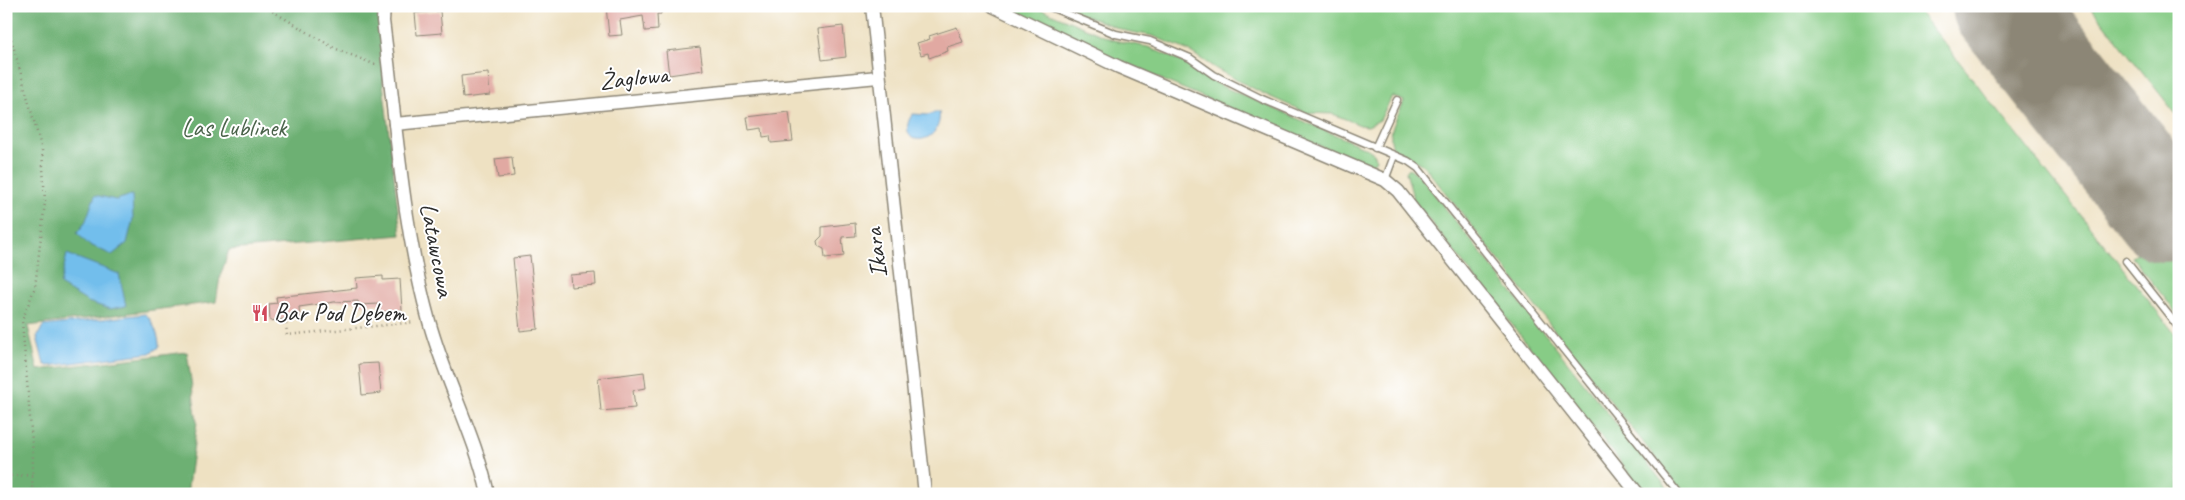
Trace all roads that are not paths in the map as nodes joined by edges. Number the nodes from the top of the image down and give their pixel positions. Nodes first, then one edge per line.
1 (384, 6) edge
2 (872, 6) edge
3 (993, 6) edge
4 (1048, 6) edge
5 (878, 77) junction
6 (1397, 100) dead end
7 (395, 124) junction
8 (1375, 148) junction
9 (1394, 156) junction
10 (1385, 180) junction
11 (2126, 261) dead end
12 (2179, 328) edge
13 (488, 494) edge
14 (924, 494) edge
15 (1638, 494) edge
16 (1679, 494) edge

1 - 7 street, Latawcowa
2 - 5 street, Ikara
3 - 10 street
4 - 8 lane
5 - 7 street, Żaglowa
5 - 14 street, Ikara
6 - 8 lane
7 - 13 street, Latawcowa
8 - 9 lane
9 - 10 lane
9 - 16 lane
10 - 15 street
11 - 12 lane

